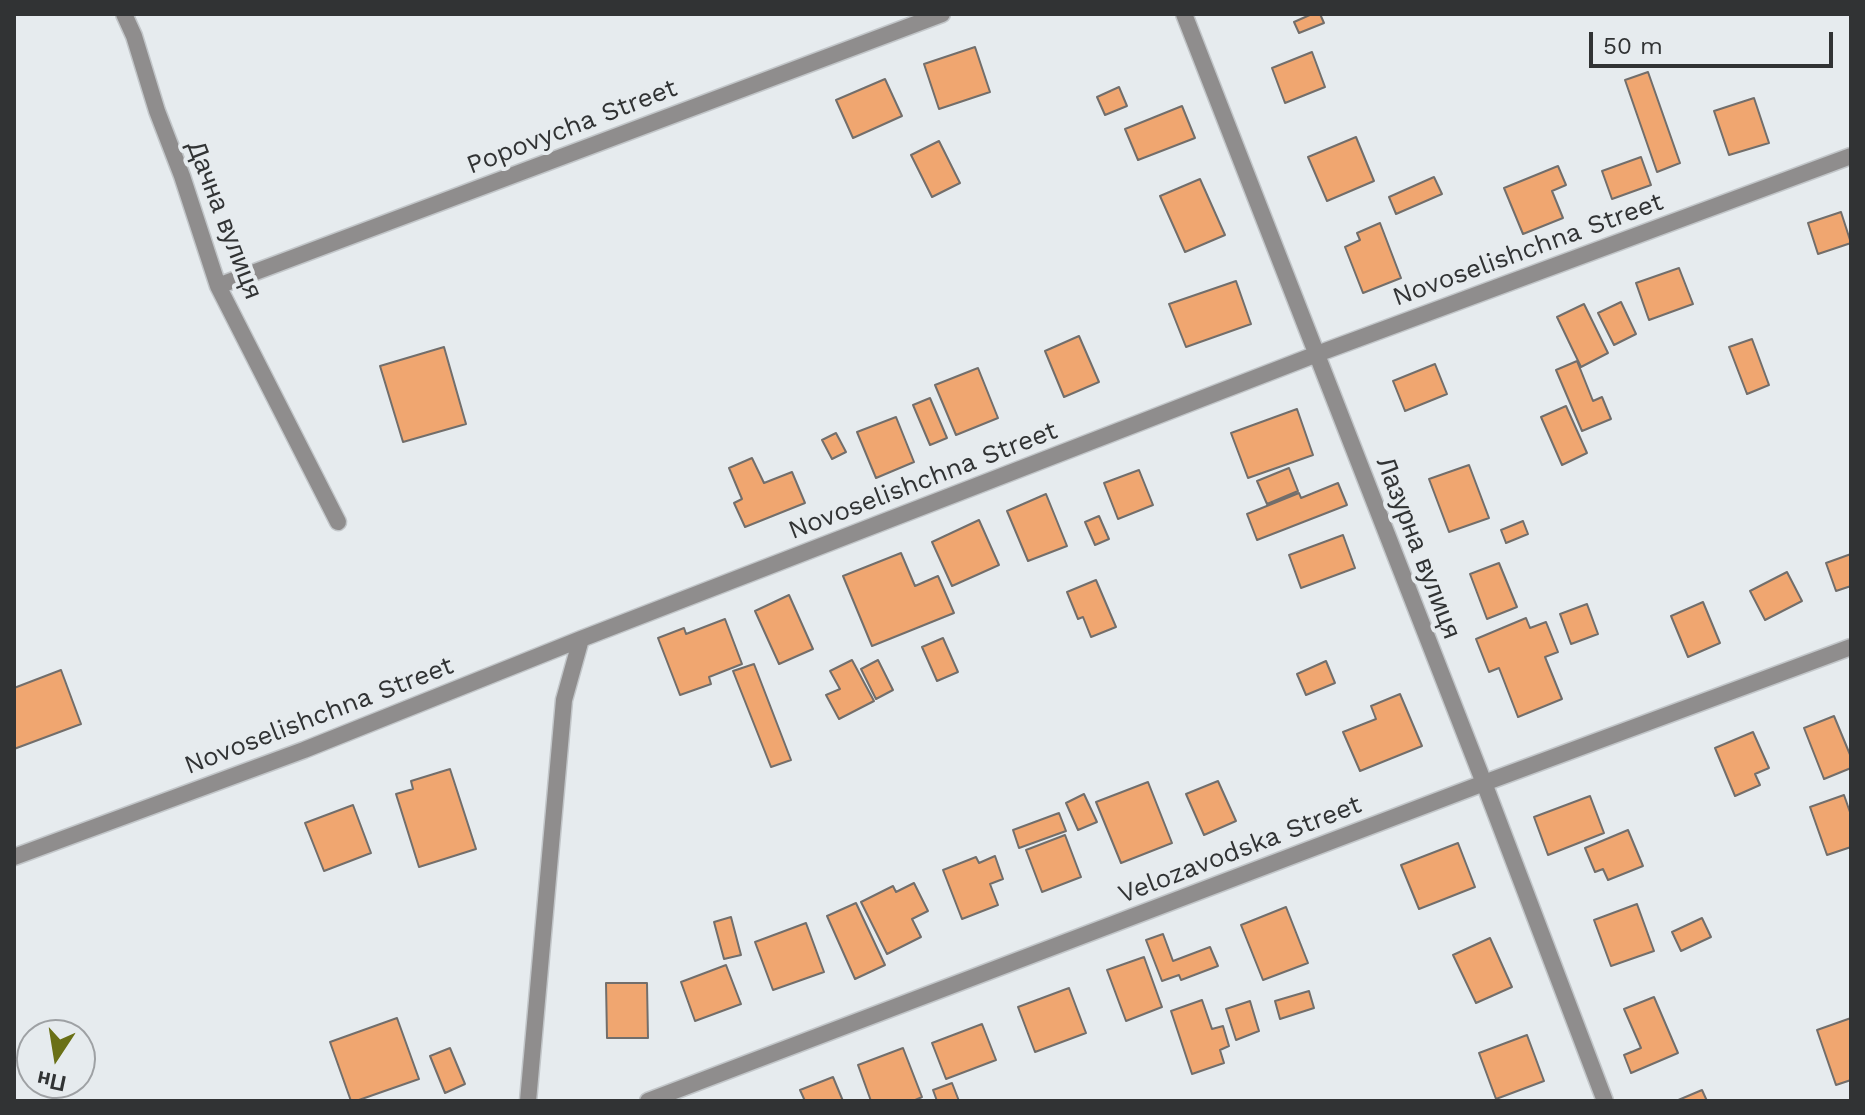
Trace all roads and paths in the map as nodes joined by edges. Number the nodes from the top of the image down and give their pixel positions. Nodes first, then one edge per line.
1 (124, 14) edge
2 (942, 14) edge
3 (1184, 14) edge
4 (1851, 156) edge
5 (218, 286) junction
6 (1317, 354) junction
7 (338, 522) dead end
8 (581, 639) junction
9 (1851, 647) edge
10 (1484, 783) junction
11 (14, 857) edge
12 (528, 1101) edge
13 (648, 1101) edge
14 (1605, 1101) edge

1 - 5 street, Дачна вулиця
2 - 5 street, Popovycha Street
3 - 6 street, Лазурна вулиця
4 - 6 street, Novoselishchna Street
5 - 7 street, Дачна вулиця
6 - 8 street, Novoselishchna Street
6 - 10 street, Лазурна вулиця
8 - 11 street, Novoselishchna Street
8 - 12 street
9 - 10 street, Velozavodska Street
10 - 13 street, Velozavodska Street
10 - 14 street, Лазурна вулиця

